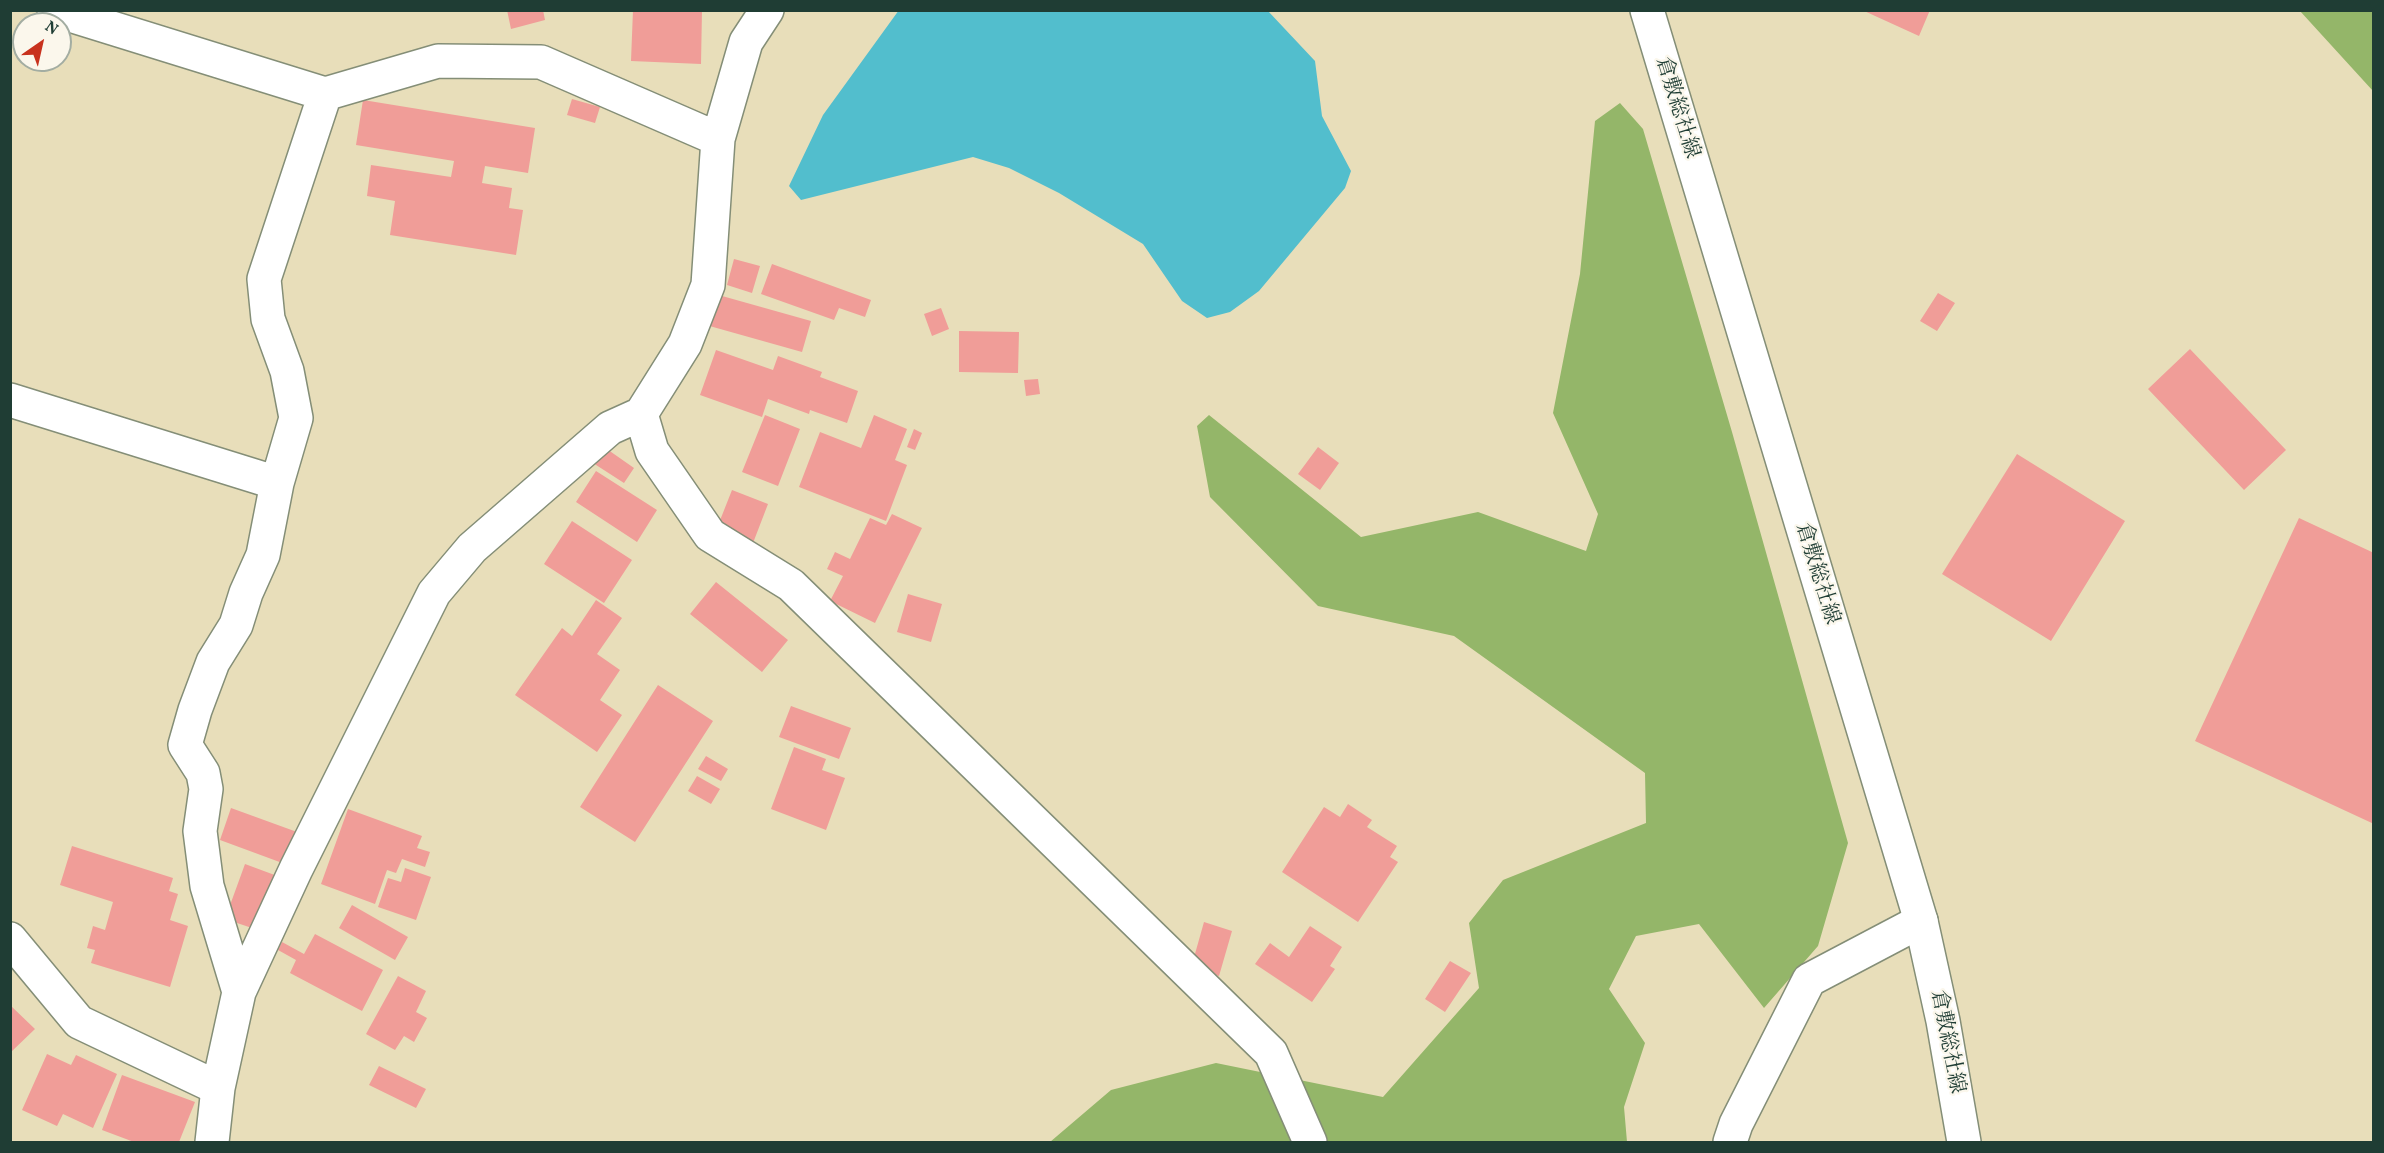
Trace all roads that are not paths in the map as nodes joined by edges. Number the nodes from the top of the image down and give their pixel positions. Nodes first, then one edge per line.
1 (54, 10) edge
2 (767, 10) edge
3 (1647, 10) edge
4 (325, 94) junction
5 (718, 139) junction
6 (10, 400) edge
7 (641, 414) junction
8 (277, 483) junction
9 (1921, 921) junction
10 (10, 939) edge
11 (239, 992) junction
12 (218, 1088) junction
13 (1726, 1136) edge
14 (212, 1143) edge
15 (1310, 1143) edge
16 (1964, 1143) edge

1 - 4 street
2 - 5 street
3 - 9 street, 倉敷総社線
4 - 5 street
4 - 8 street
5 - 7 street
6 - 8 street
7 - 11 street
7 - 15 street
8 - 11 street
9 - 13 street
9 - 16 street, 倉敷総社線
10 - 12 street
11 - 12 street
12 - 14 street

